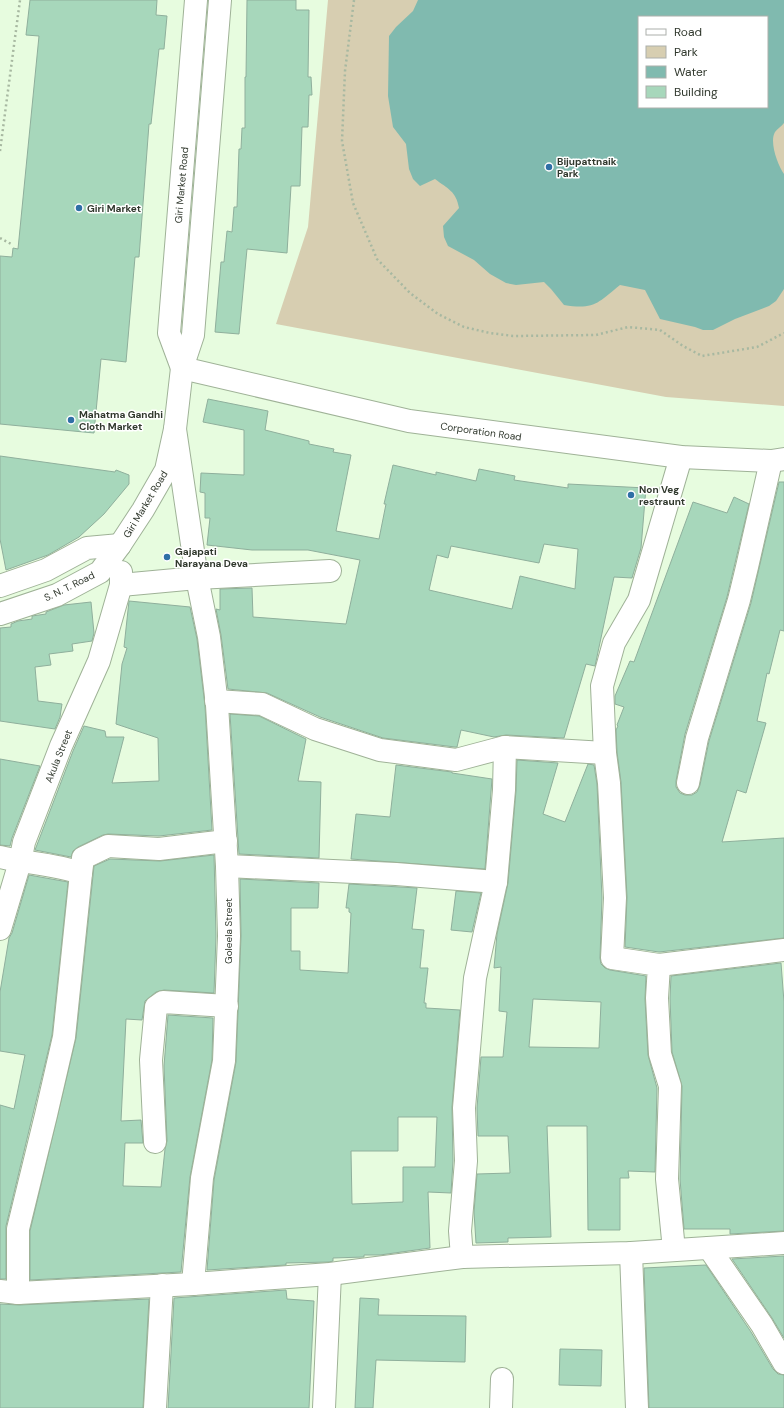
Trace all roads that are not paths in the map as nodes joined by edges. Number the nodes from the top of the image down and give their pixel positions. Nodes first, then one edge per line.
1 (196, 0) edge
2 (220, 0) edge
3 (182, 368) junction
4 (175, 429) junction
5 (681, 457) junction
6 (777, 460) edge
7 (120, 545) junction
8 (330, 571) dead end
9 (197, 578) junction
10 (0, 586) edge
11 (121, 586) junction
12 (0, 614) edge
13 (216, 701) junction
14 (505, 747) junction
15 (605, 753) junction
16 (688, 783) dead end
17 (226, 841) junction
18 (10, 859) edge
19 (227, 866) junction
20 (81, 873) junction
21 (496, 882) junction
22 (1, 917) edge
23 (784, 950) edge
24 (659, 965) junction
25 (227, 1006) junction
26 (155, 1142) dead end
27 (784, 1243) edge
28 (709, 1248) junction
29 (674, 1250) junction
30 (631, 1253) junction
31 (462, 1257) junction
32 (330, 1274) junction
33 (192, 1284) junction
34 (162, 1285) junction
35 (9, 1292) edge
36 (784, 1363) edge
37 (502, 1379) dead end
38 (155, 1408) edge
39 (324, 1408) edge
40 (501, 1408) edge
41 (637, 1408) edge

1 - 3 street, Giri Market Road
2 - 3 street, Giri Market Road
3 - 4 street, Giri Market Road
3 - 5 street, Corporation Road
4 - 7 street, Giri Market Road
4 - 9 street, Goleela Street
5 - 6 street, Corporation Road
5 - 15 street
6 - 16 street
7 - 10 street
7 - 11 street, Akula Street
7 - 12 street, S. N. T. Road
8 - 9 street
9 - 11 street
9 - 13 street, Goleela Street
11 - 18 street, Akula Street
13 - 14 street
13 - 17 street, Goleela Street
14 - 15 street
14 - 21 street
15 - 24 street
17 - 19 street, Goleela Street
17 - 20 street
18 - 20 street
18 - 22 street, Akula Street
19 - 21 street
19 - 25 street, Goleela Street
20 - 35 street
21 - 31 street
23 - 24 street
24 - 29 street
25 - 26 street
25 - 33 street, Goleela Street
27 - 28 street
28 - 29 street
28 - 36 street
29 - 30 street
30 - 31 street
30 - 41 street
31 - 32 street
32 - 33 street
32 - 39 street
33 - 34 street
34 - 35 street
34 - 38 street
37 - 40 street

